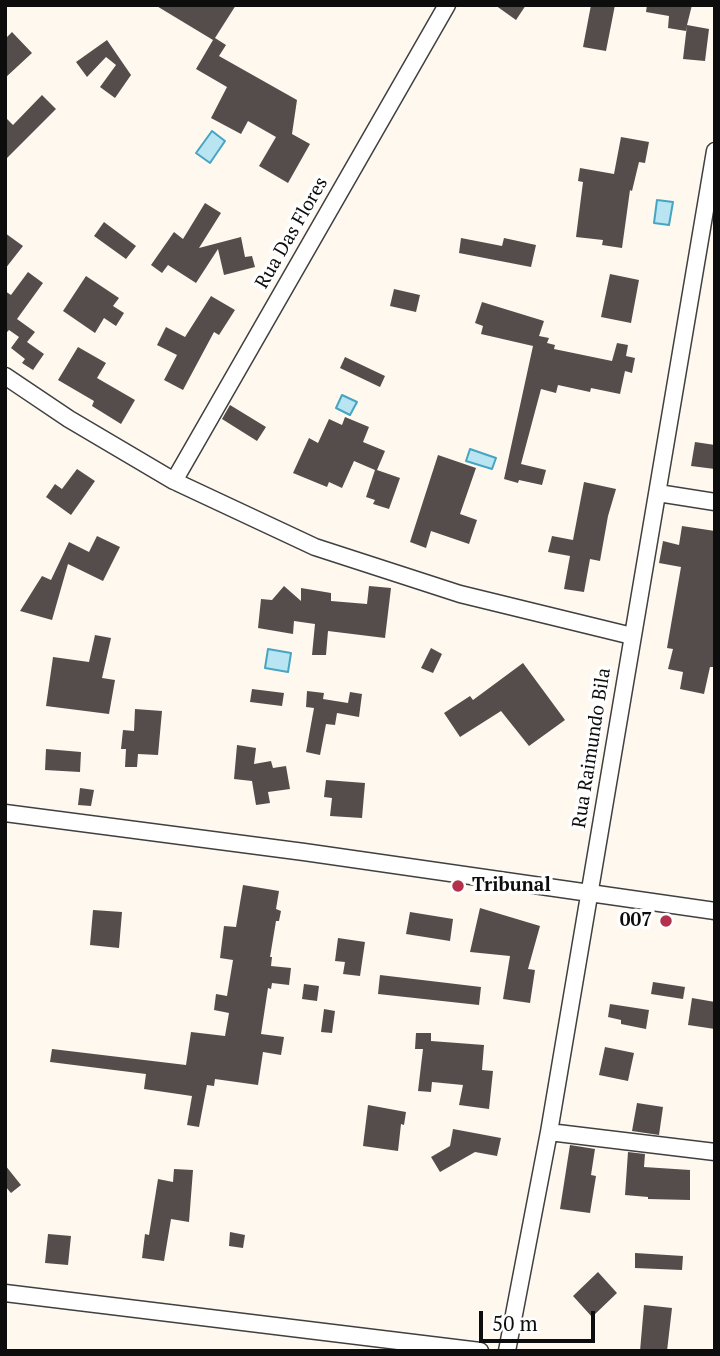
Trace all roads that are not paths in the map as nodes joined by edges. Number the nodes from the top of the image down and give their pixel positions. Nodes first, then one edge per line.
1 (447, 5) edge
2 (715, 151) edge
3 (5, 376) edge
4 (174, 481) junction
5 (658, 493) junction
6 (715, 502) edge
7 (632, 636) junction
8 (5, 813) edge
9 (589, 893) junction
10 (715, 911) edge
11 (549, 1132) junction
12 (715, 1152) edge
13 (5, 1293) edge
14 (480, 1351) edge
15 (507, 1351) edge

1 - 4 street, Rua Das Flores
2 - 5 street, Rua Raimundo Bila
3 - 4 street
4 - 7 street
5 - 6 street
5 - 7 street, Rua Raimundo Bila
7 - 9 street, Rua Raimundo Bila
8 - 9 street
9 - 10 street
9 - 11 street, Rua Raimundo Bila
11 - 12 street
11 - 15 street, Rua Raimundo Bila
13 - 14 street

